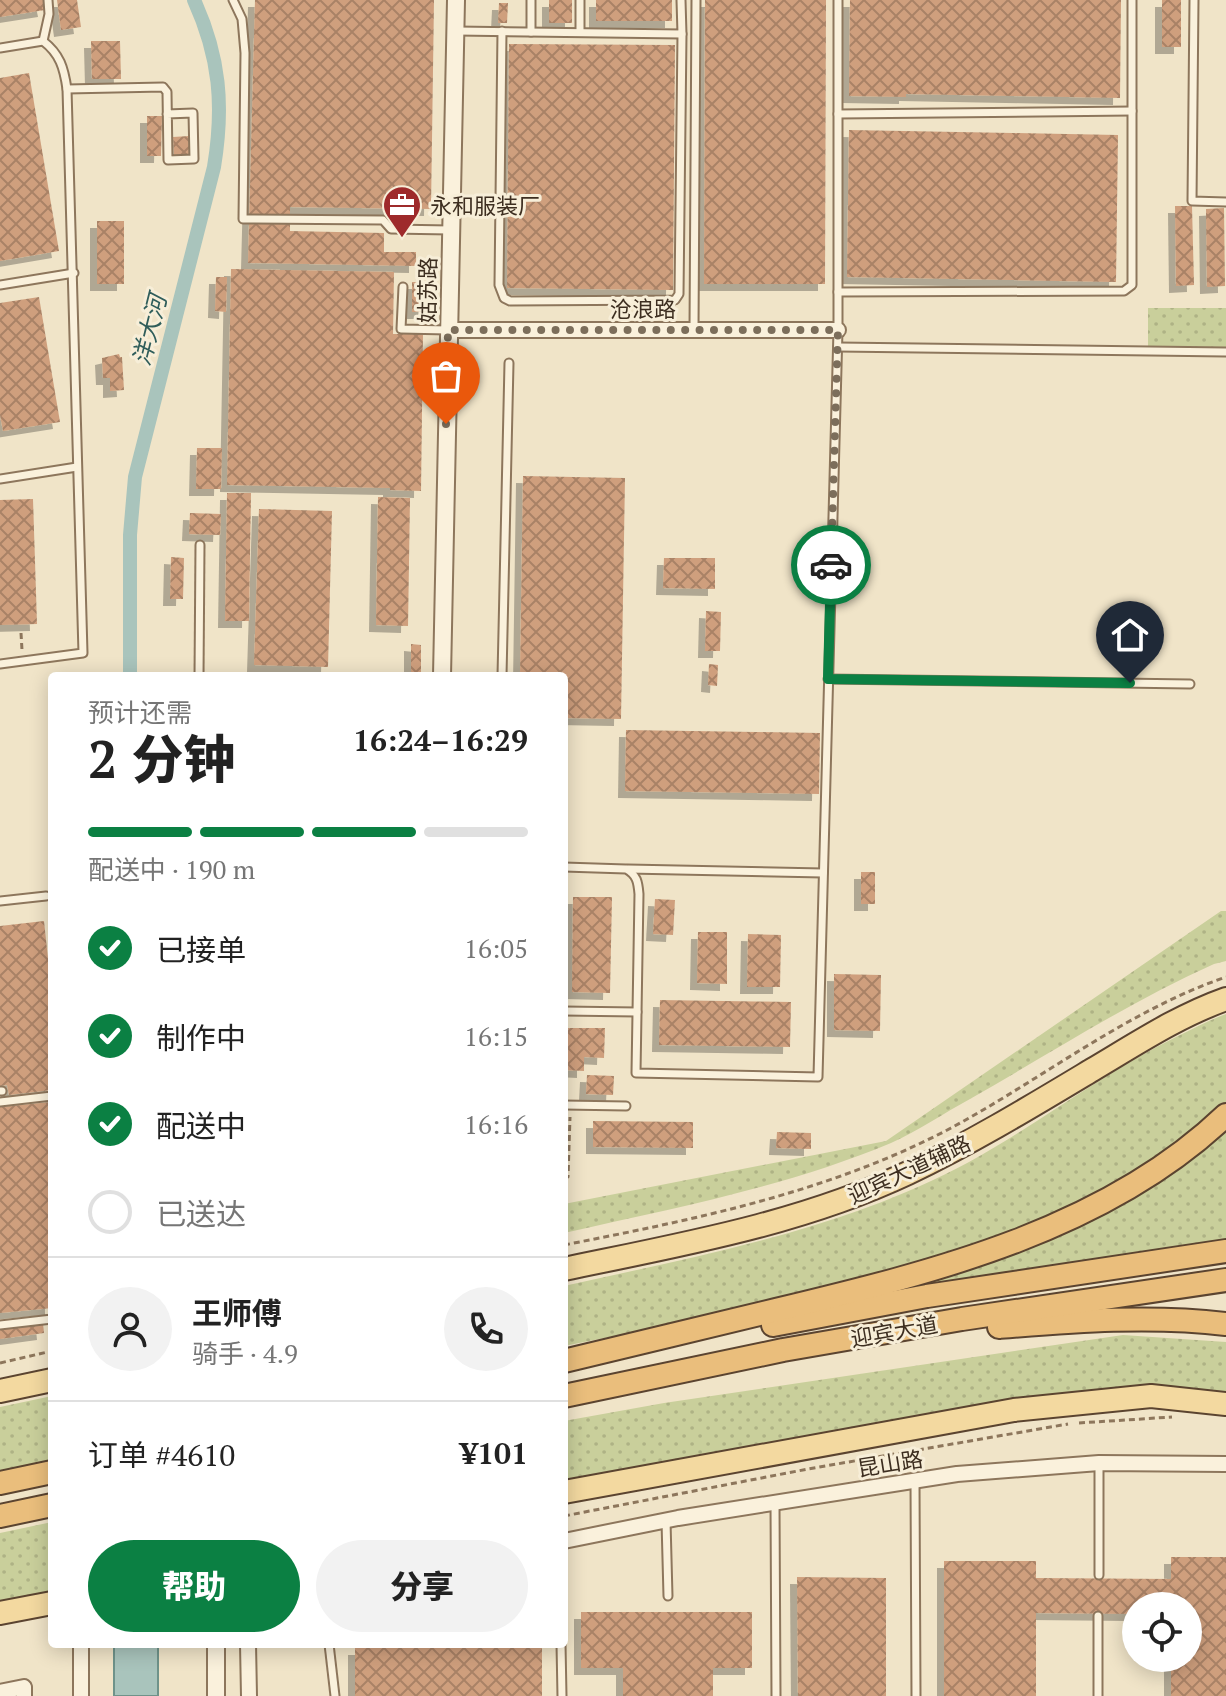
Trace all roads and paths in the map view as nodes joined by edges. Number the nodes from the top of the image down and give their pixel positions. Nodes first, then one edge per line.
1 (48, 0) edge
2 (233, 0) edge
3 (456, 0) edge
4 (531, 0) edge
5 (580, 0) edge
6 (681, 0) edge
7 (696, 0) edge
8 (838, 0) edge
9 (1132, 0) edge
10 (1194, 0) edge
11 (455, 31) junction
12 (502, 31) junction
13 (531, 32) junction
14 (580, 32) junction
15 (682, 34) junction
16 (43, 41) junction
17 (0, 48) edge
18 (67, 89) junction
19 (1132, 111) junction
20 (167, 114) junction
21 (838, 114) junction
22 (1226, 202) edge
23 (450, 230) junction
24 (74, 273) junction
25 (0, 285) edge
26 (403, 287) dead end
27 (838, 292) junction
28 (448, 330) junction
29 (694, 330) junction
30 (838, 330) junction
31 (838, 347) junction
32 (1226, 352) edge
33 (509, 363) dead end
34 (77, 467) junction
35 (0, 479) edge
36 (200, 545) dead end
37 (21, 633) dead end
38 (23, 661) junction
39 (0, 664) edge
40 (199, 672) edge
41 (442, 672) edge
42 (502, 672) edge
43 (828, 679) junction
44 (1190, 684) dead end
45 (568, 867) edge
46 (626, 869) junction
47 (823, 873) junction
48 (46, 896) dead end
49 (0, 901) edge
50 (1226, 977) edge
51 (1226, 999) edge
52 (568, 1011) edge
53 (637, 1012) junction
54 (48, 1096) edge
55 (0, 1102) edge
56 (568, 1105) edge
57 (626, 1106) dead end
58 (1226, 1115) edge
59 (568, 1244) edge
60 (1226, 1251) edge
61 (568, 1268) edge
62 (1226, 1280) edge
63 (48, 1319) edge
64 (1226, 1324) edge
65 (0, 1325) edge
66 (783, 1350) junction
67 (48, 1352) edge
68 (568, 1362) edge
69 (568, 1362) edge
70 (0, 1363) edge
71 (48, 1381) edge
72 (0, 1391) edge
73 (568, 1395) edge
74 (1226, 1404) edge
75 (1172, 1417) dead end
76 (1099, 1463) junction
77 (1226, 1464) edge
78 (48, 1473) edge
79 (915, 1481) junction
80 (0, 1483) edge
81 (568, 1491) edge
82 (775, 1503) junction
83 (48, 1506) edge
84 (568, 1515) edge
85 (0, 1516) edge
86 (666, 1521) junction
87 (568, 1540) edge
88 (1099, 1575) dead end
89 (668, 1596) dead end
90 (48, 1604) edge
91 (0, 1613) edge
92 (1098, 1616) dead end
93 (81, 1648) edge
94 (216, 1648) edge
95 (248, 1648) edge
96 (329, 1648) edge
97 (561, 1648) edge
98 (0, 1692) edge
99 (24, 1692) edge
100 (81, 1696) edge
101 (216, 1696) edge
102 (249, 1696) edge
103 (335, 1696) edge
104 (562, 1696) edge
105 (776, 1696) edge
106 (916, 1696) edge
107 (1098, 1696) edge

1 - 16 lane
2 - 23 lane
3 - 11 street, 姑苏路
4 - 13 lane
5 - 14 lane
6 - 15 lane
7 - 29 lane
8 - 21 lane
9 - 19 lane
10 - 22 lane
11 - 12 lane
11 - 23 street, 姑苏路
12 - 13 lane
12 - 15 lane
13 - 14 lane
14 - 15 lane
16 - 17 lane
16 - 18 lane
18 - 20 lane
18 - 24 lane
19 - 21 lane
19 - 27 lane
20 - 20 lane
21 - 27 lane
23 - 28 street, 姑苏路
24 - 25 lane
24 - 34 lane
26 - 28 lane
27 - 30 lane
28 - 29 street, 沧浪路
28 - 41 street, 姑苏路
29 - 30 street, 沧浪路
30 - 31 lane
31 - 32 lane
31 - 43 lane
33 - 42 lane
34 - 35 lane
34 - 38 lane
36 - 40 lane
37 - 38 path
38 - 39 lane
43 - 44 lane
43 - 47 lane
45 - 46 lane
46 - 47 lane
46 - 53 lane
47 - 53 lane
48 - 49 lane
50 - 59 path
51 - 61 main road, 迎宾大道辅路
52 - 53 lane
54 - 55 lane
56 - 57 lane
58 - 68 highway
60 - 69 highway, 迎宾大道
62 - 66 highway, 迎宾大道
63 - 65 lane
64 - 66 highway
66 - 73 highway, 迎宾大道
67 - 70 path
71 - 72 main road
74 - 81 main road
75 - 84 path
76 - 77 street, 昆山路
76 - 79 street, 昆山路
76 - 88 lane
78 - 80 highway
79 - 82 street, 昆山路
79 - 106 lane
82 - 86 street, 昆山路
82 - 105 lane
83 - 85 highway
86 - 87 street, 昆山路
86 - 89 lane
90 - 91 main road
92 - 107 lane
93 - 100 street
94 - 101 street
95 - 102 street
96 - 103 lane
97 - 104 lane
98 - 99 street

